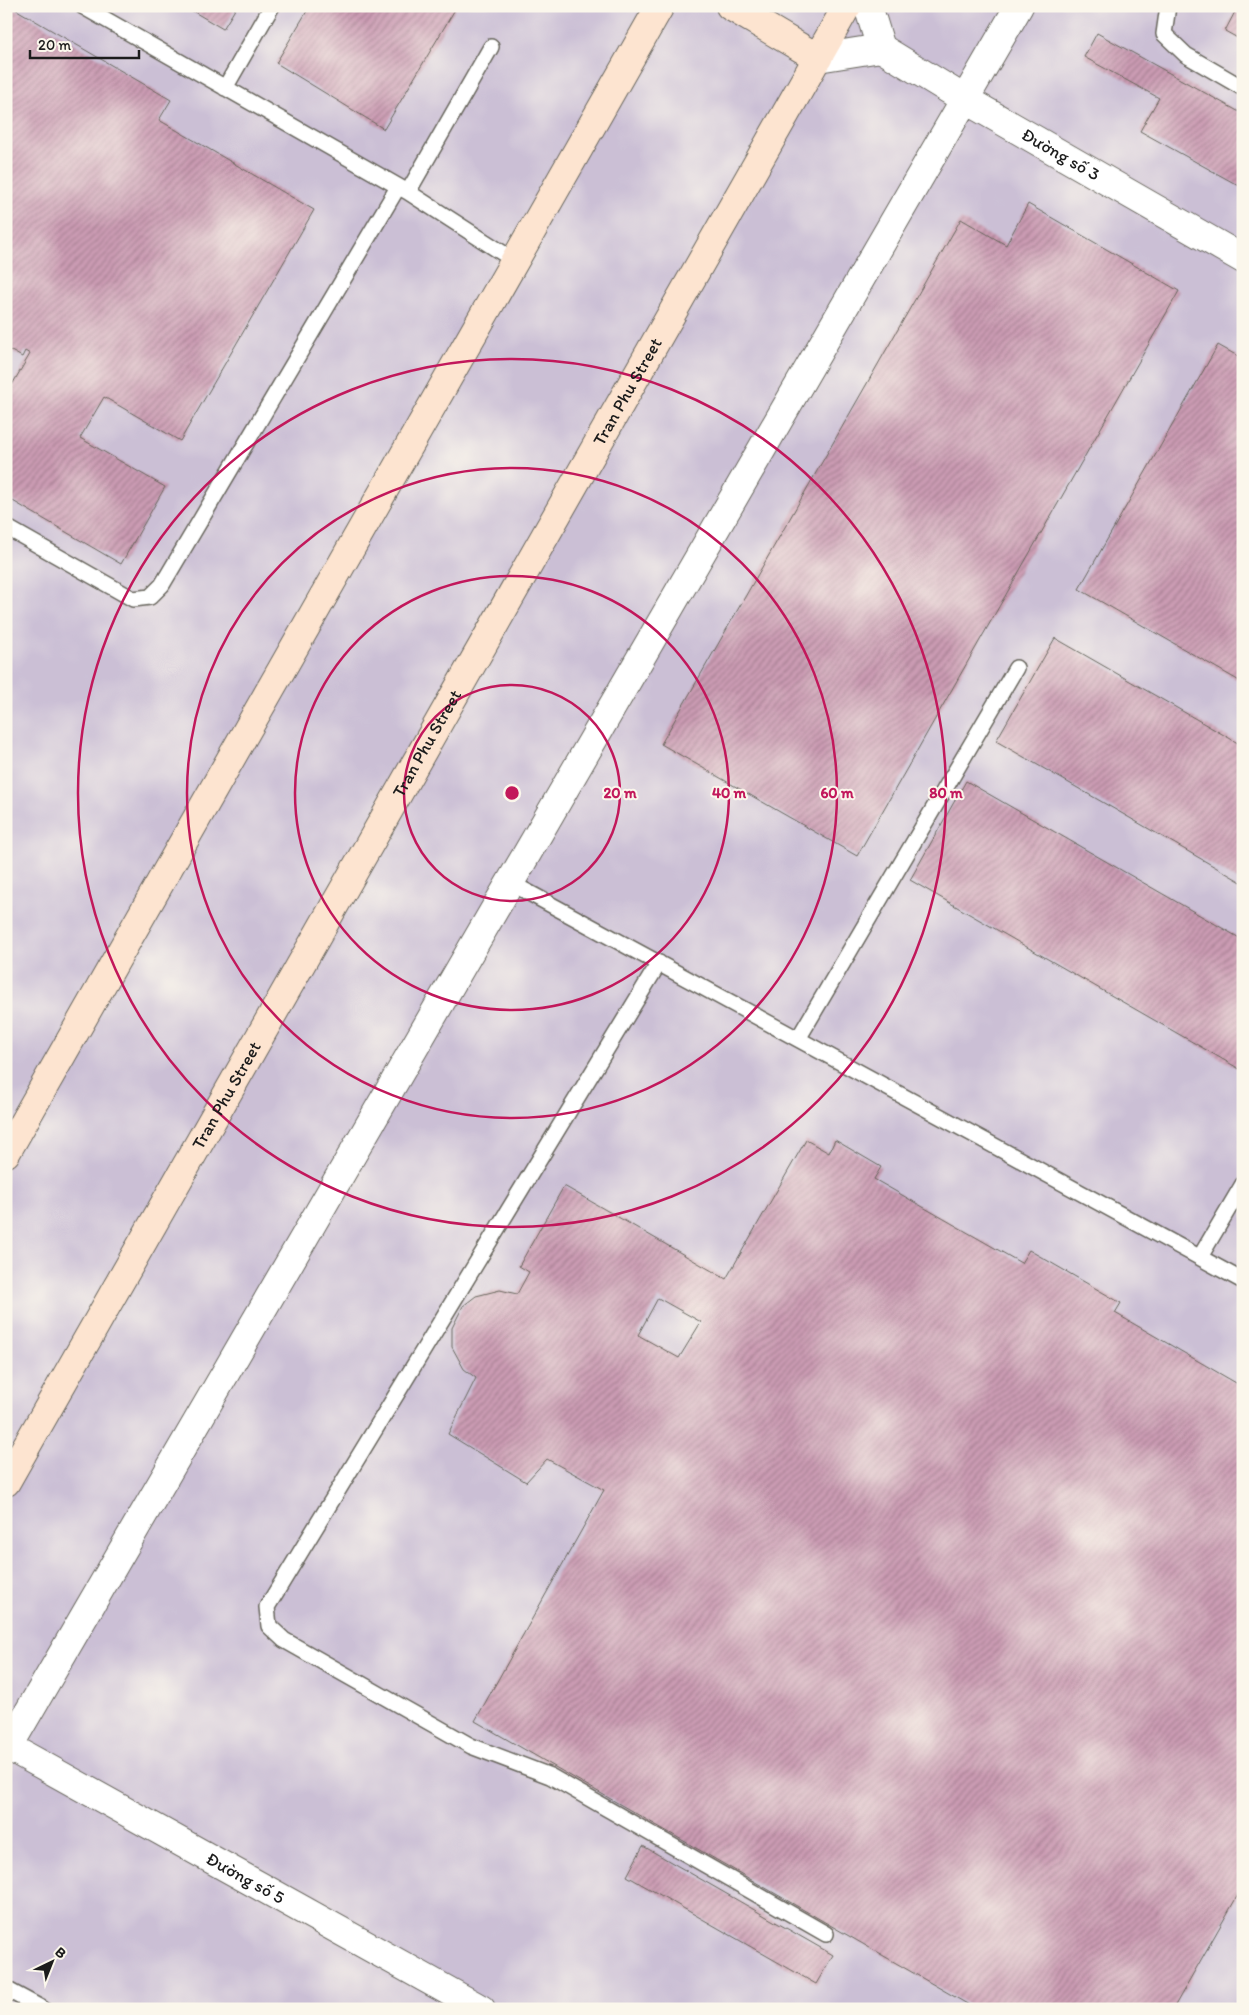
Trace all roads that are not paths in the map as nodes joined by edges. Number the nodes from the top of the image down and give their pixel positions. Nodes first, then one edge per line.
1 (82, 6) edge
2 (272, 6) edge
3 (660, 6) edge
4 (730, 6) edge
5 (848, 6) edge
6 (868, 6) edge
7 (1019, 6) edge
8 (1168, 6) edge
9 (491, 47) dead end
10 (881, 48) junction
11 (818, 58) junction
12 (226, 88) junction
13 (1243, 88) edge
14 (966, 100) junction
15 (403, 190) junction
16 (1243, 259) edge
17 (515, 260) junction
18 (6, 527) edge
19 (1016, 668) dead end
20 (511, 883) junction
21 (659, 963) junction
22 (798, 1039) junction
23 (6, 1153) edge
24 (1243, 1184) edge
25 (1200, 1257) junction
26 (1243, 1281) edge
27 (6, 1482) edge
28 (7, 1748) edge
29 (826, 1934) dead end
30 (6, 1989) edge
31 (42, 2009) edge
32 (481, 2009) edge

1 - 12 lane
2 - 12 lane
3 - 17 main road
4 - 11 main road
5 - 11 main road, Tran Phu Street
6 - 10 street
7 - 14 street
8 - 13 lane
9 - 15 lane
10 - 11 street
10 - 14 street, Đường số 3
11 - 27 main road, Tran Phu Street
12 - 15 lane
14 - 16 street, Đường số 3
14 - 20 street
15 - 17 lane
15 - 18 lane
17 - 23 main road
19 - 22 lane
20 - 21 lane
20 - 28 street
21 - 22 lane
21 - 29 lane
22 - 25 lane
24 - 25 lane
25 - 26 lane
28 - 32 street, Đường số 5
30 - 31 lane

